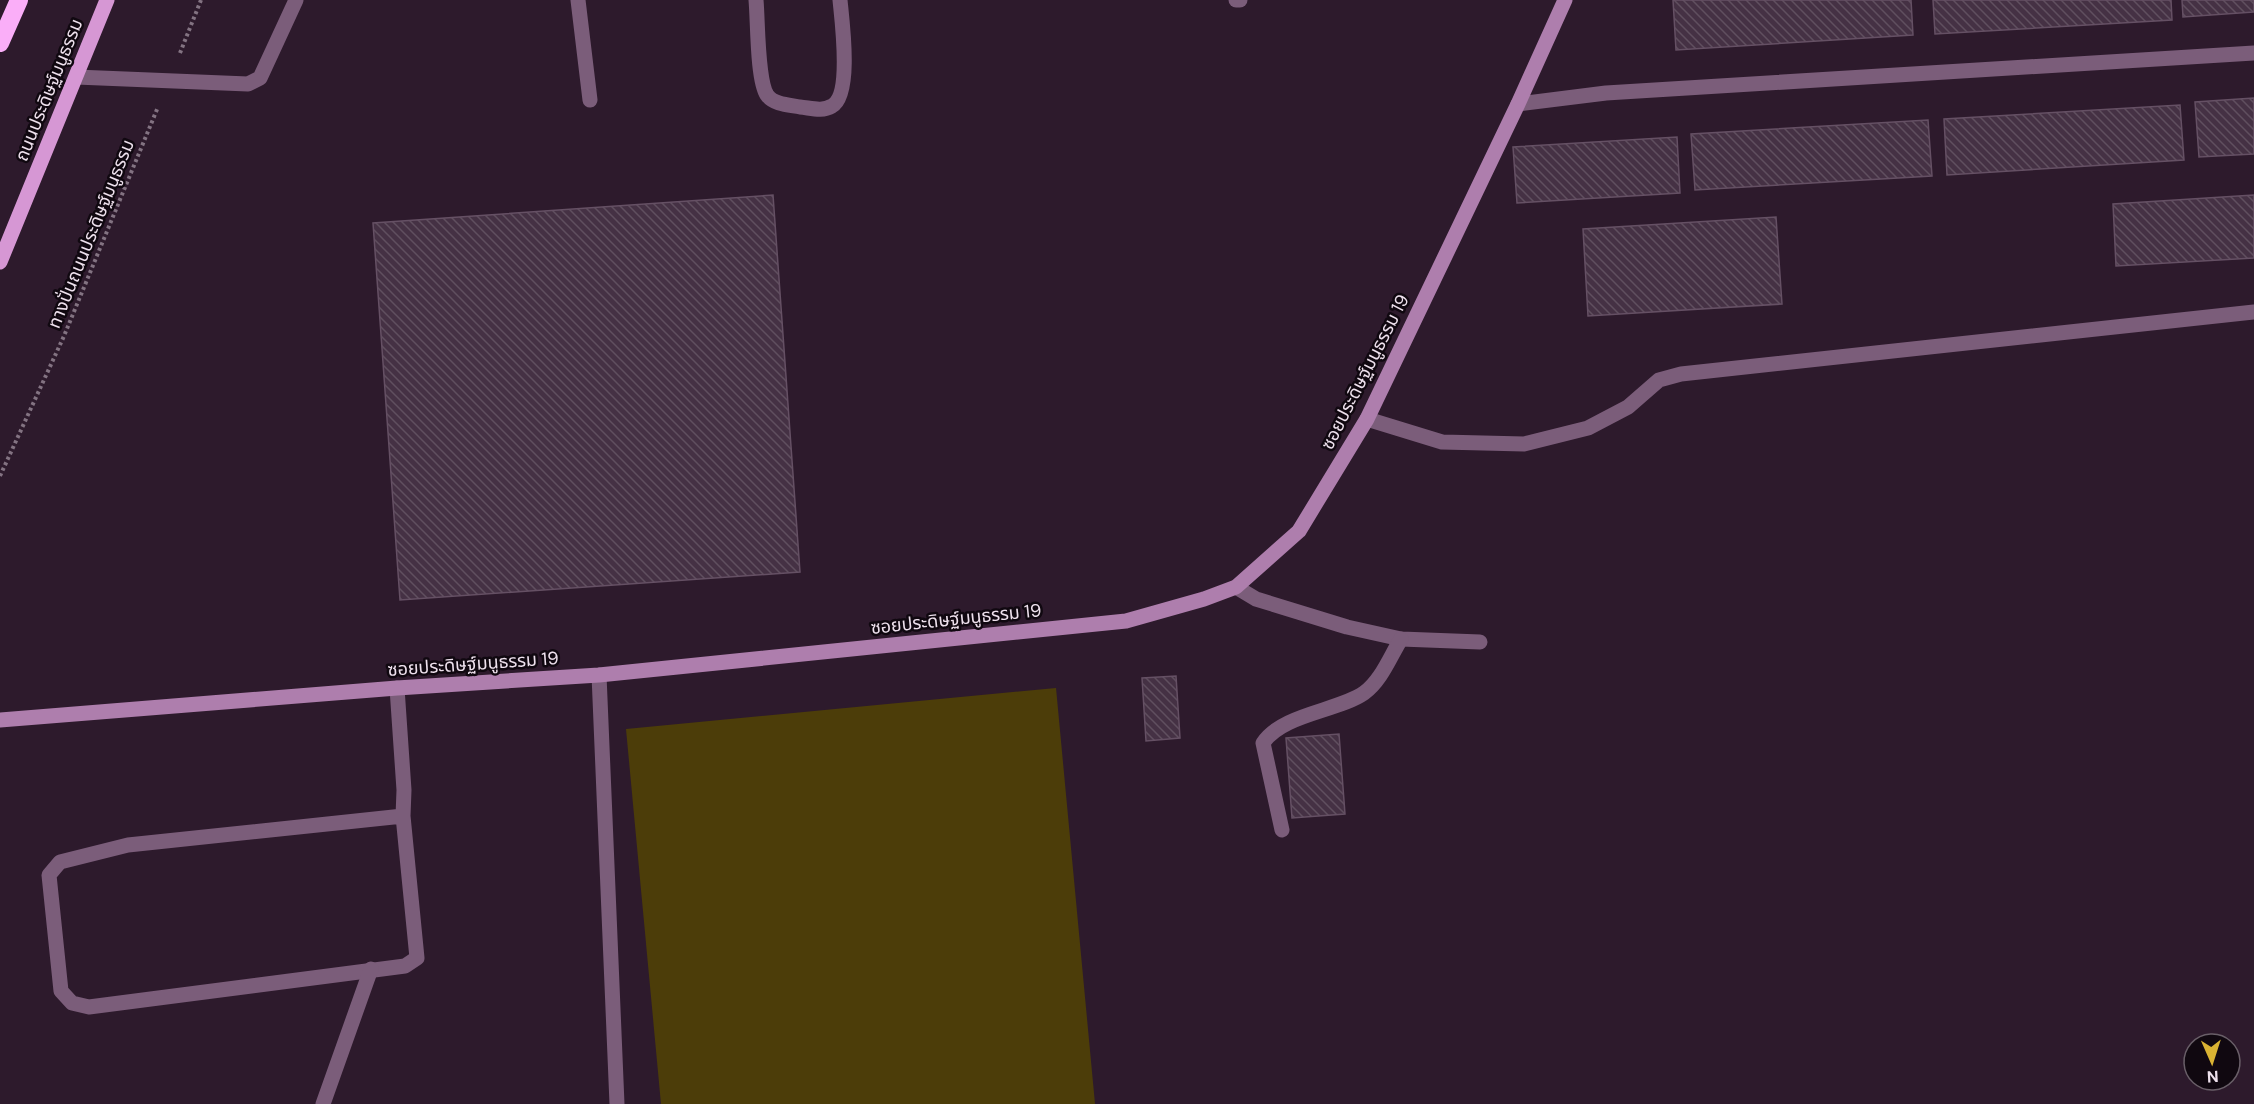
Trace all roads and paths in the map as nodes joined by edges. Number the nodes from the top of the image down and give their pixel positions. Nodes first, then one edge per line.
1 (19, 0) edge
2 (107, 0) edge
3 (201, 0) edge
4 (296, 0) edge
5 (578, 0) edge
6 (756, 0) edge
7 (840, 0) edge
8 (1565, 0) edge
9 (0, 43) edge
10 (2254, 53) edge
11 (76, 76) junction
12 (169, 80) junction
13 (590, 100) dead end
14 (1518, 104) junction
15 (0, 262) edge
16 (2254, 312) edge
17 (1367, 419) junction
18 (0, 476) edge
19 (1236, 587) junction
20 (1401, 639) junction
21 (1480, 642) dead end
22 (599, 675) junction
23 (397, 688) junction
24 (0, 720) edge
25 (403, 816) junction
26 (1282, 830) dead end
27 (370, 969) junction
28 (323, 1104) edge
29 (617, 1104) edge

1 - 9 highway
2 - 11 main road, ถนนประดิษฐ์มนูธรรม
3 - 12 path, ทางปั่นถนนประดิษฐ์มนูธรรม
4 - 12 street
5 - 13 street
6 - 7 street
8 - 14 street, ซอยประดิษฐ์มนูธรรม 19
10 - 14 street
11 - 12 street
11 - 15 main road, ถนนประดิษฐ์มนูธรรม
12 - 18 path, ทางปั่นถนนประดิษฐ์มนูธรรม
14 - 17 street, ซอยประดิษฐ์มนูธรรม 19
16 - 17 street
17 - 19 street, ซอยประดิษฐ์มนูธรรม 19
19 - 20 street
19 - 22 street, ซอยประดิษฐ์มนูธรรม 19
20 - 21 street
20 - 26 street
22 - 23 street, ซอยประดิษฐ์มนูธรรม 19
22 - 29 street
23 - 24 street, ซอยประดิษฐ์มนูธรรม 19
23 - 25 street
25 - 27 street
25 - 27 street
27 - 28 street

